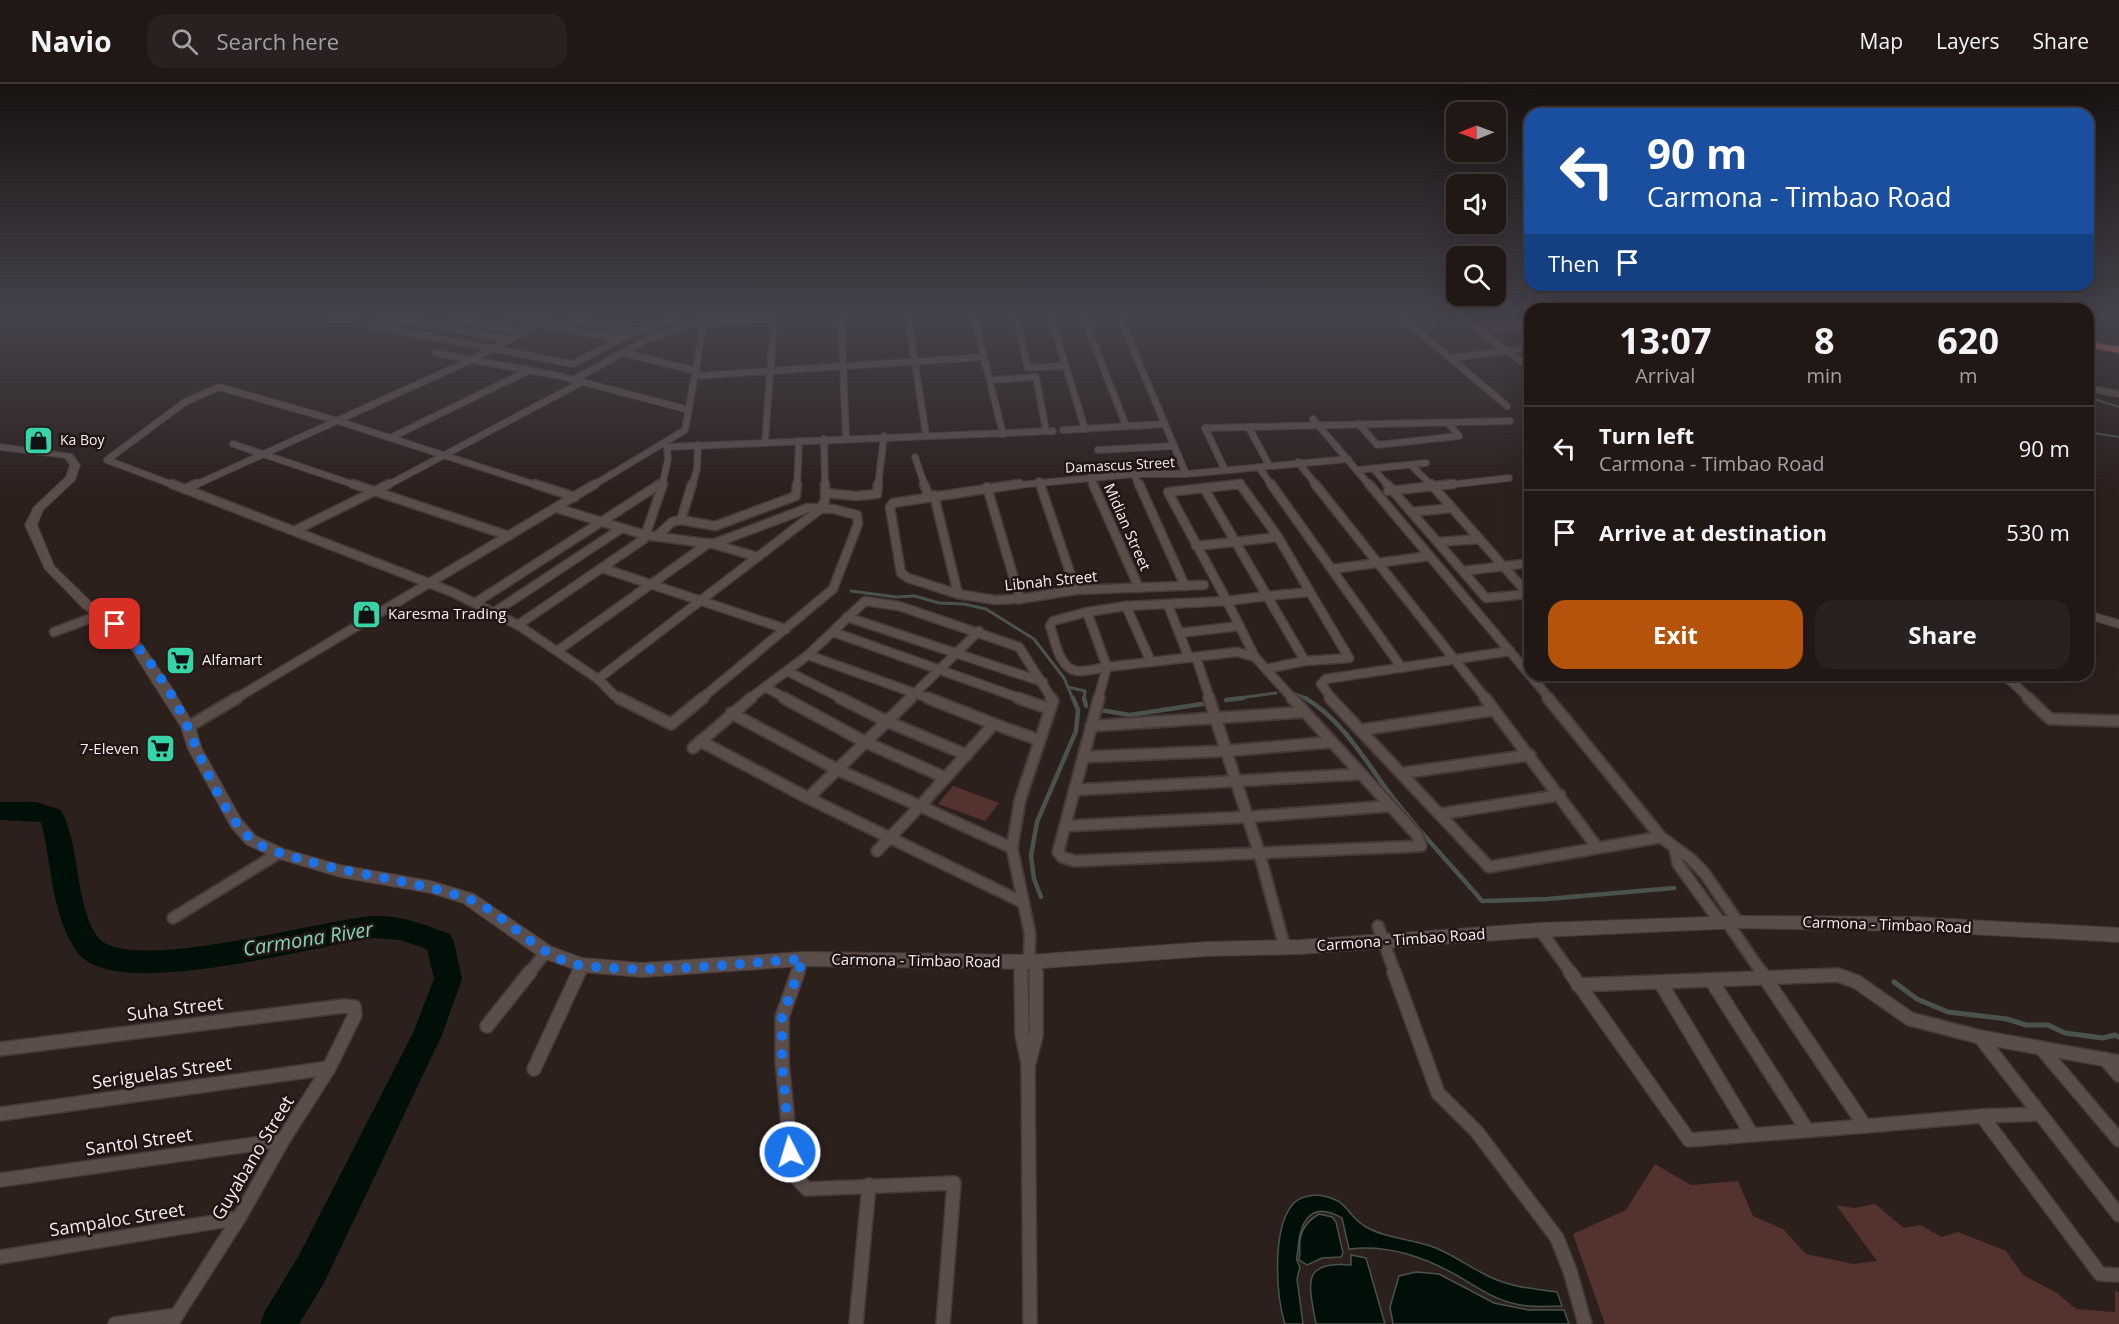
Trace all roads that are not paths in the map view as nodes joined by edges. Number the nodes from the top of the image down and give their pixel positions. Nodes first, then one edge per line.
1 (436, 376) edge
2 (518, 376) edge
3 (555, 376) edge
4 (581, 376) edge
5 (696, 376) edge
6 (770, 376) edge
7 (843, 376) edge
8 (916, 376) edge
9 (989, 376) edge
10 (1067, 376) edge
11 (1107, 376) edge
12 (1145, 376) edge
13 (1472, 376) edge
14 (573, 380) junction
15 (990, 380) junction
16 (582, 382) junction
17 (2094, 389) edge
18 (2119, 394) edge
19 (1507, 406) dead end
20 (689, 410) junction
21 (338, 421) junction
22 (1510, 421) dead end
23 (1314, 422) junction
24 (1448, 423) junction
25 (1165, 424) junction
26 (1359, 424) junction
27 (1126, 426) junction
28 (1249, 428) junction
29 (1085, 429) junction
30 (1063, 430) dead end
31 (1003, 434) junction
32 (926, 435) junction
33 (884, 436) junction
34 (390, 438) junction
35 (846, 438) junction
36 (824, 439) junction
37 (799, 441) junction
38 (765, 443) junction
39 (232, 444) dead end
40 (665, 445) junction
41 (698, 446) junction
42 (1174, 446) junction
43 (0, 447) edge
44 (1098, 450) dead end
45 (266, 454) junction
46 (446, 455) junction
47 (915, 457) dead end
48 (1348, 459) junction
49 (1298, 462) junction
50 (1426, 463) dead end
51 (1269, 465) junction
52 (1411, 465) junction
53 (1259, 467) junction
54 (1373, 468) junction
55 (1225, 470) junction
56 (1358, 470) junction
57 (1134, 474) junction
58 (1186, 474) junction
59 (1090, 477) junction
60 (1509, 478) dead end
61 (1039, 481) junction
62 (663, 483) junction
63 (1432, 485) junction
64 (987, 487) junction
65 (1204, 488) junction
66 (185, 489) junction
67 (1392, 490) junction
68 (375, 492) junction
69 (1377, 492) junction
70 (825, 493) junction
71 (932, 496) junction
72 (575, 497) junction
73 (892, 505) joint
74 (821, 507) junction
75 (556, 508) junction
76 (1452, 508) junction
77 (1412, 512) junction
78 (681, 520) junction
79 (603, 522) junction
80 (622, 528) junction
81 (296, 530) junction
82 (645, 535) junction
83 (658, 535) junction
84 (509, 536) junction
85 (1278, 537) junction
86 (1479, 539) junction
87 (1233, 542) junction
88 (1438, 542) junction
89 (711, 544) junction
90 (1196, 546) junction
91 (1430, 556) junction
92 (758, 557) junction
93 (1378, 563) junction
94 (1524, 564) edge
95 (1504, 567) junction
96 (602, 568) junction
97 (1332, 569) junction
98 (1463, 571) junction
99 (428, 583) junction
100 (652, 584) junction
101 (1204, 585) dead end
102 (1185, 586) junction
103 (1139, 588) junction
104 (1076, 590) junction
105 (1524, 590) edge
106 (1310, 592) junction
107 (958, 594) junction
108 (1524, 594) edge
109 (1267, 596) junction
110 (1020, 599) junction
111 (701, 601) junction
112 (1227, 601) junction
113 (475, 603) junction
114 (1168, 605) junction
115 (1126, 606) junction
116 (1087, 612) junction
117 (493, 613) junction
118 (102, 614) junction
119 (847, 617) junction
120 (2094, 617) edge
121 (2119, 624) edge
122 (518, 625) junction
123 (1240, 626) junction
124 (786, 629) junction
125 (979, 631) junction
126 (54, 632) dead end
127 (833, 632) junction
128 (1179, 633) junction
129 (557, 651) junction
130 (1510, 651) junction
131 (956, 653) junction
132 (808, 655) junction
133 (1193, 657) junction
134 (1255, 657) junction
135 (1305, 661) junction
136 (1455, 661) junction
137 (1151, 662) junction
138 (1107, 667) junction
139 (1402, 668) junction
140 (1524, 668) edge
141 (940, 669) junction
142 (1266, 669) junction
143 (787, 671) junction
144 (597, 679) junction
145 (1534, 681) edge
146 (2012, 681) edge
147 (1042, 682) junction
148 (765, 687) junction
149 (916, 693) junction
150 (1050, 709) junction
151 (1494, 710) junction
152 (1305, 712) junction
153 (731, 713) junction
154 (1214, 718) junction
155 (886, 721) junction
156 (2119, 721) edge
157 (994, 724) junction
158 (1091, 726) junction
159 (188, 727) junction
160 (1361, 730) junction
161 (1039, 740) junction
162 (865, 741) junction
163 (1332, 742) junction
164 (1225, 751) junction
165 (967, 755) junction
166 (1530, 755) junction
167 (1083, 756) junction
168 (838, 770) junction
169 (1403, 773) junction
170 (1361, 774) junction
171 (946, 778) junction
172 (1235, 781) junction
173 (1074, 790) junction
174 (1560, 795) junction
175 (808, 798) junction
176 (920, 806) junction
177 (1390, 806) junction
178 (1440, 814) junction
179 (1246, 817) junction
180 (1065, 825) junction
181 (1661, 837) junction
182 (889, 838) junction
183 (1597, 847) junction
184 (1012, 848) junction
185 (1675, 850) junction
186 (877, 851) dead end
187 (1259, 852) junction
188 (279, 853) junction
189 (1024, 903) junction
190 (174, 918) dead end
191 (1728, 922) junction
192 (1540, 930) junction
193 (1381, 933) junction
194 (2119, 935) edge
195 (1285, 948) junction
196 (546, 952) junction
197 (803, 959) junction
198 (1029, 962) junction
199 (582, 965) junction
200 (1764, 978) junction
201 (1711, 980) junction
202 (1660, 982) junction
203 (1578, 985) junction
204 (354, 1007) joint
205 (487, 1026) dead end
206 (1980, 1037) junction
207 (0, 1049) edge
208 (2042, 1049) junction
209 (2105, 1059) junction
210 (2119, 1062) edge
211 (329, 1068) junction
212 (534, 1069) dead end
213 (2119, 1075) edge
214 (0, 1114) edge
215 (2038, 1114) junction
216 (1982, 1116) junction
217 (1864, 1126) junction
218 (1808, 1130) junction
219 (1752, 1135) junction
220 (283, 1140) junction
221 (2119, 1140) edge
222 (0, 1180) edge
223 (869, 1185) junction
224 (2119, 1215) edge
225 (239, 1218) junction
226 (0, 1257) edge
227 (2119, 1275) edge
228 (174, 1320) edge
229 (115, 1324) edge
230 (856, 1324) edge
231 (943, 1324) edge
232 (1030, 1324) edge
233 (1585, 1324) edge

1 - 21 street
2 - 34 street
3 - 14 street
4 - 14 street
5 - 20 street
6 - 38 street
7 - 35 street
8 - 32 street
9 - 15 street
10 - 29 street
11 - 27 street
12 - 25 street
13 - 19 street
14 - 16 street
15 - 31 street
15 - 31 street
16 - 20 street
16 - 46 street
17 - 18 main road
20 - 40 street
21 - 34 street
21 - 45 street
21 - 66 street
22 - 24 street
23 - 26 street
23 - 28 street
23 - 48 street
24 - 26 street
24 - 26 street
25 - 27 street
25 - 42 street
27 - 29 street
28 - 51 street
28 - 55 street
29 - 30 street
31 - 32 street
32 - 33 street
33 - 35 street
33 - 70 street
34 - 46 street
35 - 36 street
36 - 37 street
36 - 70 street
37 - 38 street
37 - 78 street
38 - 41 street
39 - 45 street
40 - 41 street
40 - 62 street
40 - 72 street
41 - 78 street
42 - 44 street
42 - 58 street
43 - 118 main road, Carmona - Timbao Road
45 - 66 street
45 - 68 street
46 - 68 street
46 - 72 street
47 - 71 street
48 - 49 street, Damascus Street
48 - 56 street
49 - 51 street, Damascus Street
49 - 93 street
50 - 52 street
51 - 53 street, Damascus Street
52 - 54 street
52 - 63 street
53 - 55 street, Damascus Street
53 - 97 street
54 - 56 street
54 - 67 street
55 - 58 street, Damascus Street
56 - 69 street
57 - 58 street, Damascus Street
57 - 59 street, Damascus Street
57 - 102 street
59 - 61 street, Damascus Street
59 - 103 street, Midian Street
60 - 63 street
61 - 64 street, Damascus Street
61 - 104 street
62 - 79 street
62 - 82 street
63 - 67 street
63 - 76 street
64 - 71 street, Damascus Street
64 - 110 street
65 - 85 street
65 - 87 street
65 - 90 street
66 - 81 street
67 - 69 street
67 - 77 street
68 - 81 street
68 - 84 street
69 - 91 street
70 - 74 street
71 - 73 street, Damascus Street
71 - 107 street
72 - 75 street
73 - 107 street, Libnah Street
74 - 89 street
74 - 92 street
74 - 124 street
75 - 79 street
75 - 84 street
76 - 77 street
76 - 86 street
77 - 88 street
78 - 83 street
79 - 80 street
79 - 113 street
80 - 82 street
80 - 117 street
81 - 99 street
82 - 83 street
82 - 96 street
83 - 89 street
84 - 99 street
85 - 87 street
85 - 106 street
86 - 88 street
86 - 95 street
87 - 90 street
87 - 109 street
88 - 98 street
89 - 92 street
89 - 100 street
90 - 112 street
91 - 93 street
91 - 130 street
92 - 111 street
93 - 97 street
93 - 136 street
94 - 95 street
95 - 98 street
95 - 105 street
96 - 100 street
96 - 122 street
97 - 139 street
98 - 108 street
99 - 113 street
99 - 159 street
100 - 111 street
100 - 129 street
101 - 102 street, Libnah Street
102 - 103 street, Libnah Street
103 - 104 street, Libnah Street
104 - 110 street, Libnah Street
106 - 109 street
106 - 135 street
107 - 110 street, Libnah Street
109 - 112 street
109 - 135 street
111 - 124 street
111 - 144 street
112 - 114 street
112 - 123 street
113 - 117 street
114 - 115 street
114 - 128 street
115 - 116 street
115 - 137 street
116 - 138 street
116 - 138 street
117 - 122 street
118 - 126 street
118 - 159 main road, Carmona - Timbao Road
119 - 125 street
119 - 127 street
119 - 131 street
120 - 121 main road
122 - 129 street
123 - 128 street
123 - 134 street
124 - 144 street
125 - 131 street
125 - 147 street
127 - 132 street
127 - 141 street
128 - 133 street
129 - 144 street
130 - 136 street
130 - 140 street
131 - 141 street
131 - 147 street
132 - 143 street
132 - 149 street
133 - 134 street
133 - 137 street
133 - 154 street
134 - 142 street
135 - 142 street
136 - 139 street
136 - 151 street
137 - 138 street
138 - 158 street
139 - 160 street
141 - 149 street
141 - 150 street
142 - 152 street
143 - 148 street
143 - 155 street
145 - 181 street
146 - 156 street
147 - 150 street
148 - 153 street
148 - 162 street
149 - 155 street
149 - 157 street
150 - 161 street
151 - 160 street
151 - 166 street
152 - 154 street
152 - 163 street
153 - 168 street
153 - 175 street
154 - 158 street
154 - 164 street
155 - 162 street
155 - 165 street
157 - 161 street
157 - 165 street
158 - 167 street
159 - 188 main road, Carmona - Timbao Road
160 - 169 street
161 - 184 street
162 - 168 street
162 - 171 street
163 - 164 street
163 - 170 street
164 - 167 street
164 - 172 street
165 - 171 street
166 - 169 street
166 - 174 street
167 - 173 street
168 - 175 street
168 - 176 street
169 - 178 street
170 - 172 street
170 - 177 street
171 - 176 street
172 - 173 street
172 - 179 street
173 - 180 street
174 - 178 street
174 - 183 street
175 - 182 street
176 - 182 street
176 - 184 street
177 - 179 street
177 - 187 street
178 - 183 street
179 - 180 street
179 - 187 street
180 - 187 street
181 - 183 street
181 - 185 street
182 - 186 street
182 - 189 street
184 - 189 street
185 - 191 street
185 - 191 street
187 - 195 street
188 - 190 street
188 - 196 main road, Carmona - Timbao Road
189 - 198 street
191 - 192 main road, Carmona - Timbao Road
191 - 194 main road, Carmona - Timbao Road
191 - 200 street
192 - 193 main road, Carmona - Timbao Road
192 - 203 street
193 - 195 main road, Carmona - Timbao Road
193 - 233 street
195 - 198 main road, Carmona - Timbao Road
196 - 199 main road, Carmona - Timbao Road
196 - 205 street
197 - 198 main road, Carmona - Timbao Road
197 - 199 main road, Carmona - Timbao Road
197 - 223 street
198 - 232 street
199 - 212 street
200 - 201 street
200 - 206 street
200 - 217 street
201 - 202 street
201 - 218 street
202 - 203 street
202 - 219 street
203 - 219 street
204 - 207 street, Suha Street
204 - 211 street, Guyabano Street
206 - 208 street
206 - 215 street
208 - 209 street
208 - 221 street
209 - 210 street
209 - 213 street
211 - 214 street, Seriguelas Street
211 - 220 street, Guyabano Street
215 - 216 street
215 - 224 street
216 - 217 street
216 - 227 street
217 - 218 street
218 - 219 street
220 - 222 street, Santol Street
220 - 225 street, Guyabano Street
223 - 230 street
223 - 231 street
225 - 226 street, Sampaloc Street
225 - 228 street, Guyabano Street
228 - 229 street

